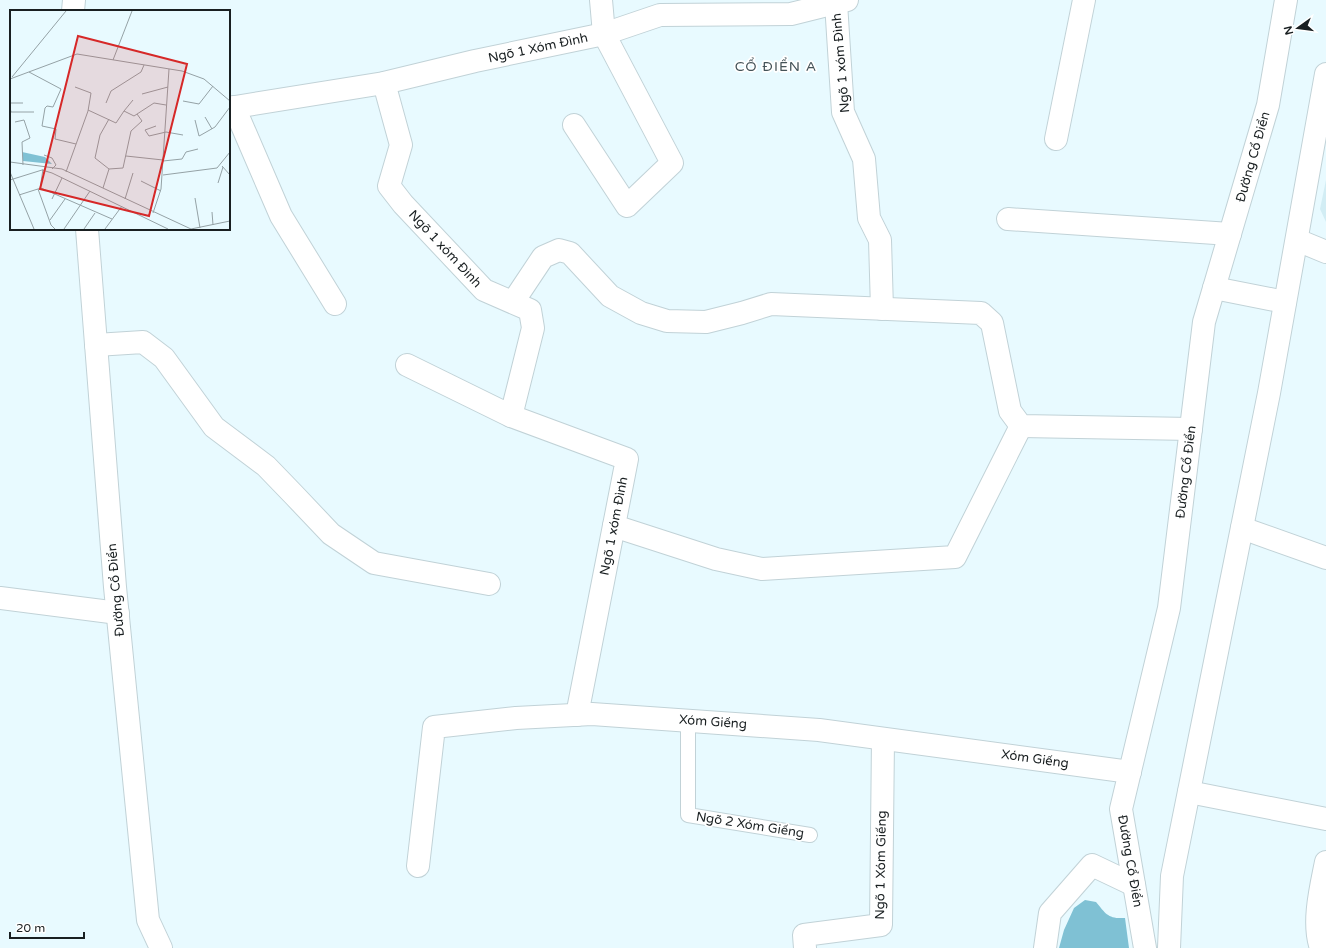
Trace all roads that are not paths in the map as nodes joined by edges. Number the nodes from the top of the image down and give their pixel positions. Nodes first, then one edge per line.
1 (74, 0) edge
2 (602, 0) edge
3 (1084, 0) edge
4 (1286, 0) edge
5 (843, 1) edge
6 (73, 10) edge
7 (604, 34) junction
8 (1326, 74) edge
9 (384, 82) junction
10 (231, 108) edge
11 (574, 125) dead end
12 (1056, 139) dead end
13 (1008, 219) dead end
14 (87, 230) edge
15 (1230, 234) junction
16 (1297, 240) junction
17 (1326, 252) edge
18 (1214, 288) junction
19 (513, 302) junction
20 (1285, 302) junction
21 (335, 304) dead end
22 (882, 309) junction
23 (96, 346) junction
24 (407, 365) dead end
25 (511, 416) junction
26 (1021, 426) junction
27 (1191, 429) junction
28 (614, 526) junction
29 (1242, 528) junction
30 (1326, 558) edge
31 (489, 584) dead end
32 (0, 598) edge
33 (118, 613) junction
34 (577, 715) junction
35 (688, 720) junction
36 (883, 739) junction
37 (1130, 772) junction
38 (1189, 792) junction
39 (1326, 819) edge
40 (810, 835) dead end
41 (1326, 862) edge
42 (418, 866) dead end
43 (1134, 885) junction
44 (161, 948) edge
45 (805, 948) edge
46 (1045, 948) edge
47 (1145, 948) edge
48 (1169, 948) edge
49 (1319, 948) edge

1 - 6 street
2 - 7 street, Ngõ 1 xóm Đình
3 - 12 street
4 - 15 street, Đường Cổ Điển
5 - 7 street, Ngõ 1 Xóm Đình
5 - 22 street, Ngõ 1 xóm Đình
7 - 9 street, Ngõ 1 Xóm Đình
7 - 11 street, Ngõ 1 xóm Đình
8 - 16 street
9 - 10 street, Ngõ 1 Xóm Đình
9 - 19 street, Ngõ 1 xóm Đình
10 - 21 street
13 - 15 street
14 - 23 street, Đường Cổ Điển
15 - 18 street, Đường Cổ Điển
16 - 17 street
16 - 20 street
18 - 20 street
18 - 27 street, Đường Cổ Điển
19 - 22 street
19 - 25 street, Ngõ 1 xóm Đình
20 - 29 street
22 - 26 street
23 - 31 street
23 - 33 street, Đường Cổ Điển
24 - 25 street, Ngõ 1 xóm Đình
25 - 28 street, Ngõ 1 xóm Đình
26 - 27 street
26 - 28 street
27 - 37 street, Đường Cổ Điển
28 - 34 street, Ngõ 1 xóm Đình
29 - 30 street
29 - 38 street
32 - 33 street
33 - 44 street, Đường Cổ Điển
34 - 35 street, Xóm Giếng
34 - 42 street, Xóm Giếng
35 - 36 street, Xóm Giếng
35 - 40 lane, Ngõ 2 Xóm Giếng
36 - 37 street, Xóm Giếng
36 - 45 street, Ngõ 1 Xóm Giếng
37 - 43 street, Đường Cổ Điển
38 - 39 street
38 - 48 street
41 - 49 street
43 - 46 street
43 - 47 street, Đường Cổ Điển

